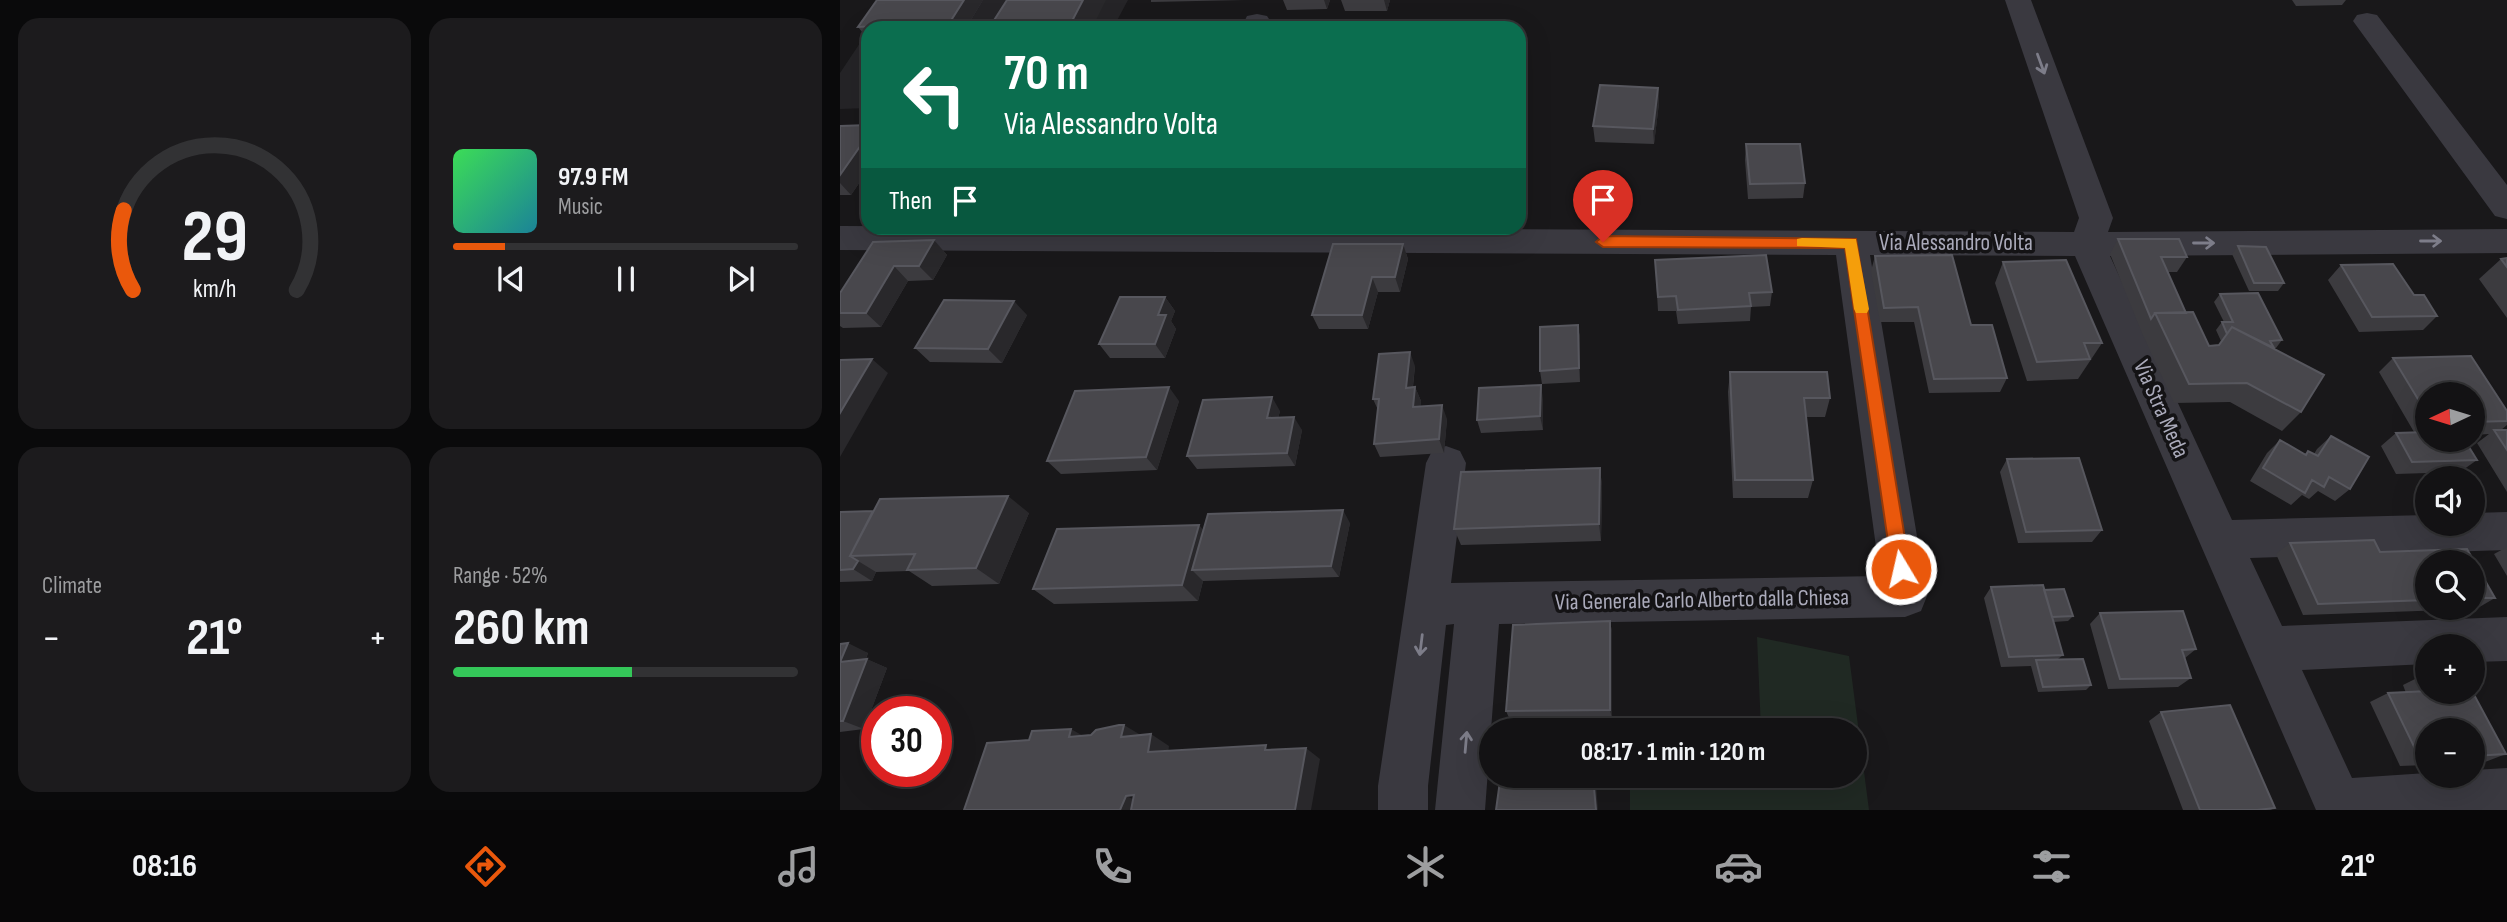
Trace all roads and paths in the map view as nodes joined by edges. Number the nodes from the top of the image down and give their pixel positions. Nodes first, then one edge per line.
1 (2018, 0) edge
2 (2367, 21) dead end
3 (2507, 208) edge
4 (1089, 235) edge
5 (1302, 235) edge
6 (860, 241) edge
7 (2507, 241) edge
8 (1851, 243) junction
9 (2087, 244) junction
10 (1446, 463) dead end
11 (2507, 531) edge
12 (2220, 540) junction
13 (1478, 603) junction
14 (1426, 604) junction
15 (2507, 639) edge
16 (2269, 649) junction
17 (2507, 793) edge
18 (2340, 807) edge
19 (1403, 810) edge
20 (1460, 810) edge

1 -> 9 street
2 - 3 street
4 - 6 street, Via Alessandro Volta
5 - 8 street, Via Alessandro Volta
9 -> 7 street, Via Alessandro Volta
8 - 9 street, Via Alessandro Volta
8 - 13 street, Via Generale Carlo Alberto dalla Chiesa
9 - 12 street, Via Stra Meda
10 - 14 street
11 - 12 street
12 - 16 street, Via Stra Meda
13 - 14 street, Via Generale Carlo Alberto dalla Chiesa
20 -> 13 street
14 -> 19 street
15 - 16 street
16 - 18 street, Via Stra Meda
17 - 18 street

